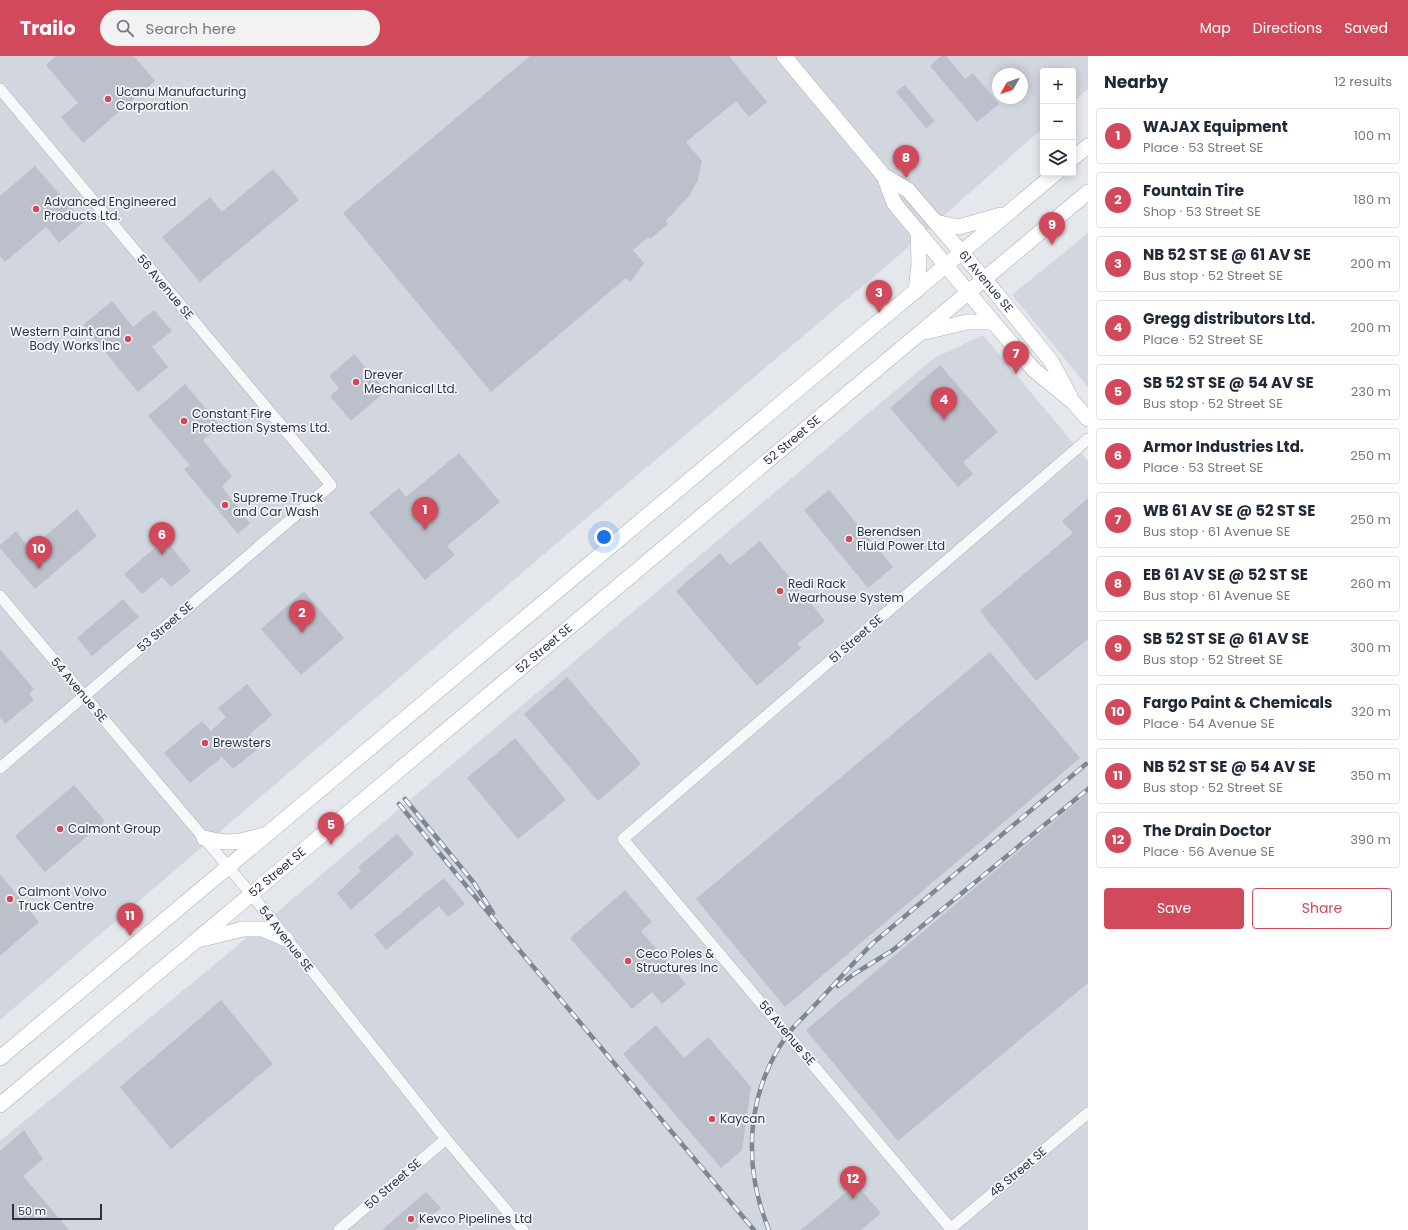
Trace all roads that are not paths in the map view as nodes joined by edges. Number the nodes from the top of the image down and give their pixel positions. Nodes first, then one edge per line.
1 (784, 56) edge
2 (0, 89) edge
3 (1088, 146) edge
4 (1076, 156) edge
5 (884, 176) junction
6 (1052, 176) edge
7 (1088, 192) edge
8 (1010, 212) junction
9 (935, 222) junction
10 (918, 231) junction
11 (961, 253) junction
12 (946, 265) junction
13 (984, 279) junction
14 (916, 291) junction
15 (969, 292) junction
16 (993, 322) junction
17 (922, 333) junction
18 (1073, 402) junction
19 (1088, 419) edge
20 (1088, 439) edge
21 (331, 485) joint
22 (0, 596) edge
23 (84, 696) junction
24 (0, 768) edge
25 (268, 833) junction
26 (204, 838) junction
27 (623, 839) joint
28 (228, 867) junction
29 (251, 894) junction
30 (286, 939) junction
31 (195, 941) junction
32 (0, 1058) edge
33 (0, 1105) edge
34 (1088, 1113) edge
35 (446, 1139) junction
36 (950, 1229) edge
37 (340, 1230) edge
38 (523, 1230) edge

1 - 5 main road, 61 Avenue SE
2 - 21 street, 56 Avenue SE
3 - 4 main road
5 - 9 main road, 61 Avenue SE
5 - 10 main road, 61 Avenue SE
6 - 8 main road
7 - 13 main road, 52 Street SE
8 - 9 main road
8 - 11 main road
9 - 11 main road, 61 Avenue SE
10 - 12 main road, 61 Avenue SE
10 - 14 main road
11 - 12 main road
11 - 13 main road, 61 Avenue SE
12 - 14 main road
12 - 15 main road, 61 Avenue SE
13 - 15 main road, 52 Street SE
13 - 18 main road, 61 Avenue SE
14 - 25 main road
15 - 16 main road, 61 Avenue SE
15 - 17 main road, 52 Street SE
16 - 17 main road
16 - 18 main road, 61 Avenue SE
17 - 29 main road, 52 Street SE
18 - 19 main road, 61 Avenue SE
20 - 27 street, 51 Street SE
21 - 23 street, 53 Street SE
22 - 23 street, 54 Avenue SE
23 - 24 street, 53 Street SE
23 - 26 street, 54 Avenue SE
25 - 26 main road
25 - 28 main road
26 - 28 street, 54 Avenue SE
27 - 36 street, 56 Avenue SE
28 - 29 street, 54 Avenue SE
28 - 32 main road
29 - 30 street, 54 Avenue SE
29 - 31 main road, 52 Street SE
30 - 31 main road
30 - 35 street, 54 Avenue SE
31 - 33 main road, 52 Street SE
34 - 36 street, 48 Street SE
35 - 37 street, 50 Street SE
35 - 38 street, 54 Avenue SE

